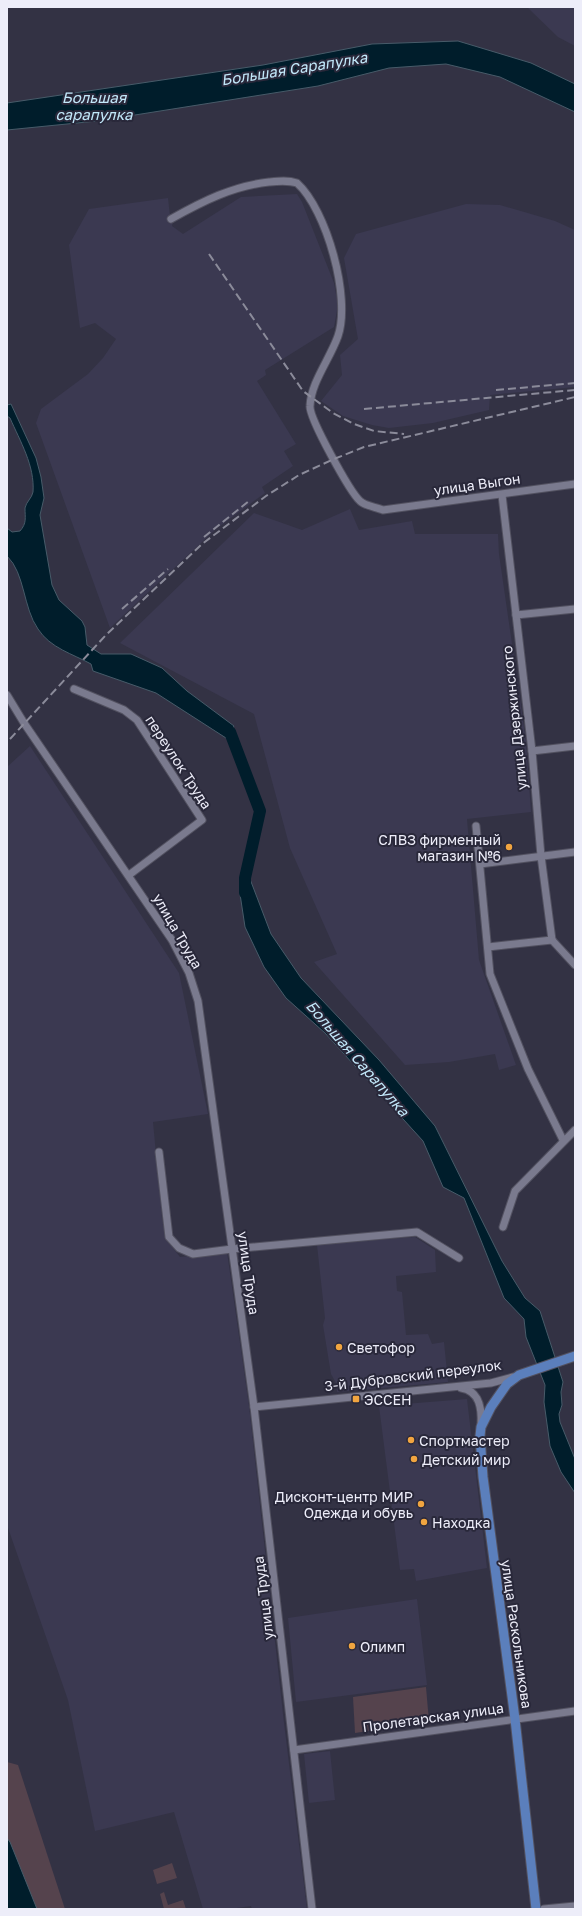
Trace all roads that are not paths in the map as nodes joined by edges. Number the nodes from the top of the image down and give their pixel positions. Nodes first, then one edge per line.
1 (171, 219) dead end
2 (575, 484) edge
3 (502, 495) junction
4 (575, 609) edge
5 (516, 615) junction
6 (74, 689) dead end
7 (7, 695) edge
8 (575, 746) edge
9 (532, 751) junction
10 (476, 826) dead end
11 (575, 852) edge
12 (541, 856) junction
13 (480, 864) junction
14 (129, 875) junction
15 (552, 940) junction
16 (488, 947) junction
17 (572, 959) edge
18 (575, 965) edge
19 (575, 1130) edge
20 (563, 1140) junction
21 (159, 1152) dead end
22 (502, 1227) dead end
23 (232, 1249) junction
24 (459, 1258) dead end
25 (575, 1356) edge
26 (523, 1374) junction
27 (454, 1387) junction
28 (254, 1406) junction
29 (481, 1427) junction
30 (575, 1711) edge
31 (515, 1719) junction
32 (294, 1750) junction
33 (575, 1906) edge
34 (312, 1909) edge
35 (536, 1909) edge
36 (544, 1909) edge

1 - 3 street, улица Выгон
2 - 3 street, улица Выгон
3 - 5 street, улица Дзержинского
4 - 5 street
5 - 9 street, улица Дзержинского
6 - 14 street, переулок Труда
7 - 14 street, улица Труда
8 - 9 street
9 - 12 street, улица Дзержинского
10 - 13 street
11 - 12 street
12 - 13 street
12 - 15 street, улица Дзержинского
13 - 16 street
14 - 23 street, улица Труда
15 - 16 street
15 - 17 street
16 - 20 street
17 - 18 street
19 - 20 street
20 - 22 street
21 - 23 street
23 - 24 street
23 - 28 street, улица Труда
25 - 26 main road
26 - 27 street, 3-й Дубровский переулок
26 - 29 main road, улица Раскольникова
27 - 28 street, 3-й Дубровский переулок
27 - 29 street
28 - 32 street, улица Труда
29 - 31 main road, улица Раскольникова
30 - 31 street, Пролетарская улица
31 - 32 street, Пролетарская улица
31 - 35 main road, улица Раскольникова
32 - 34 street, улица Труда
33 - 36 street

